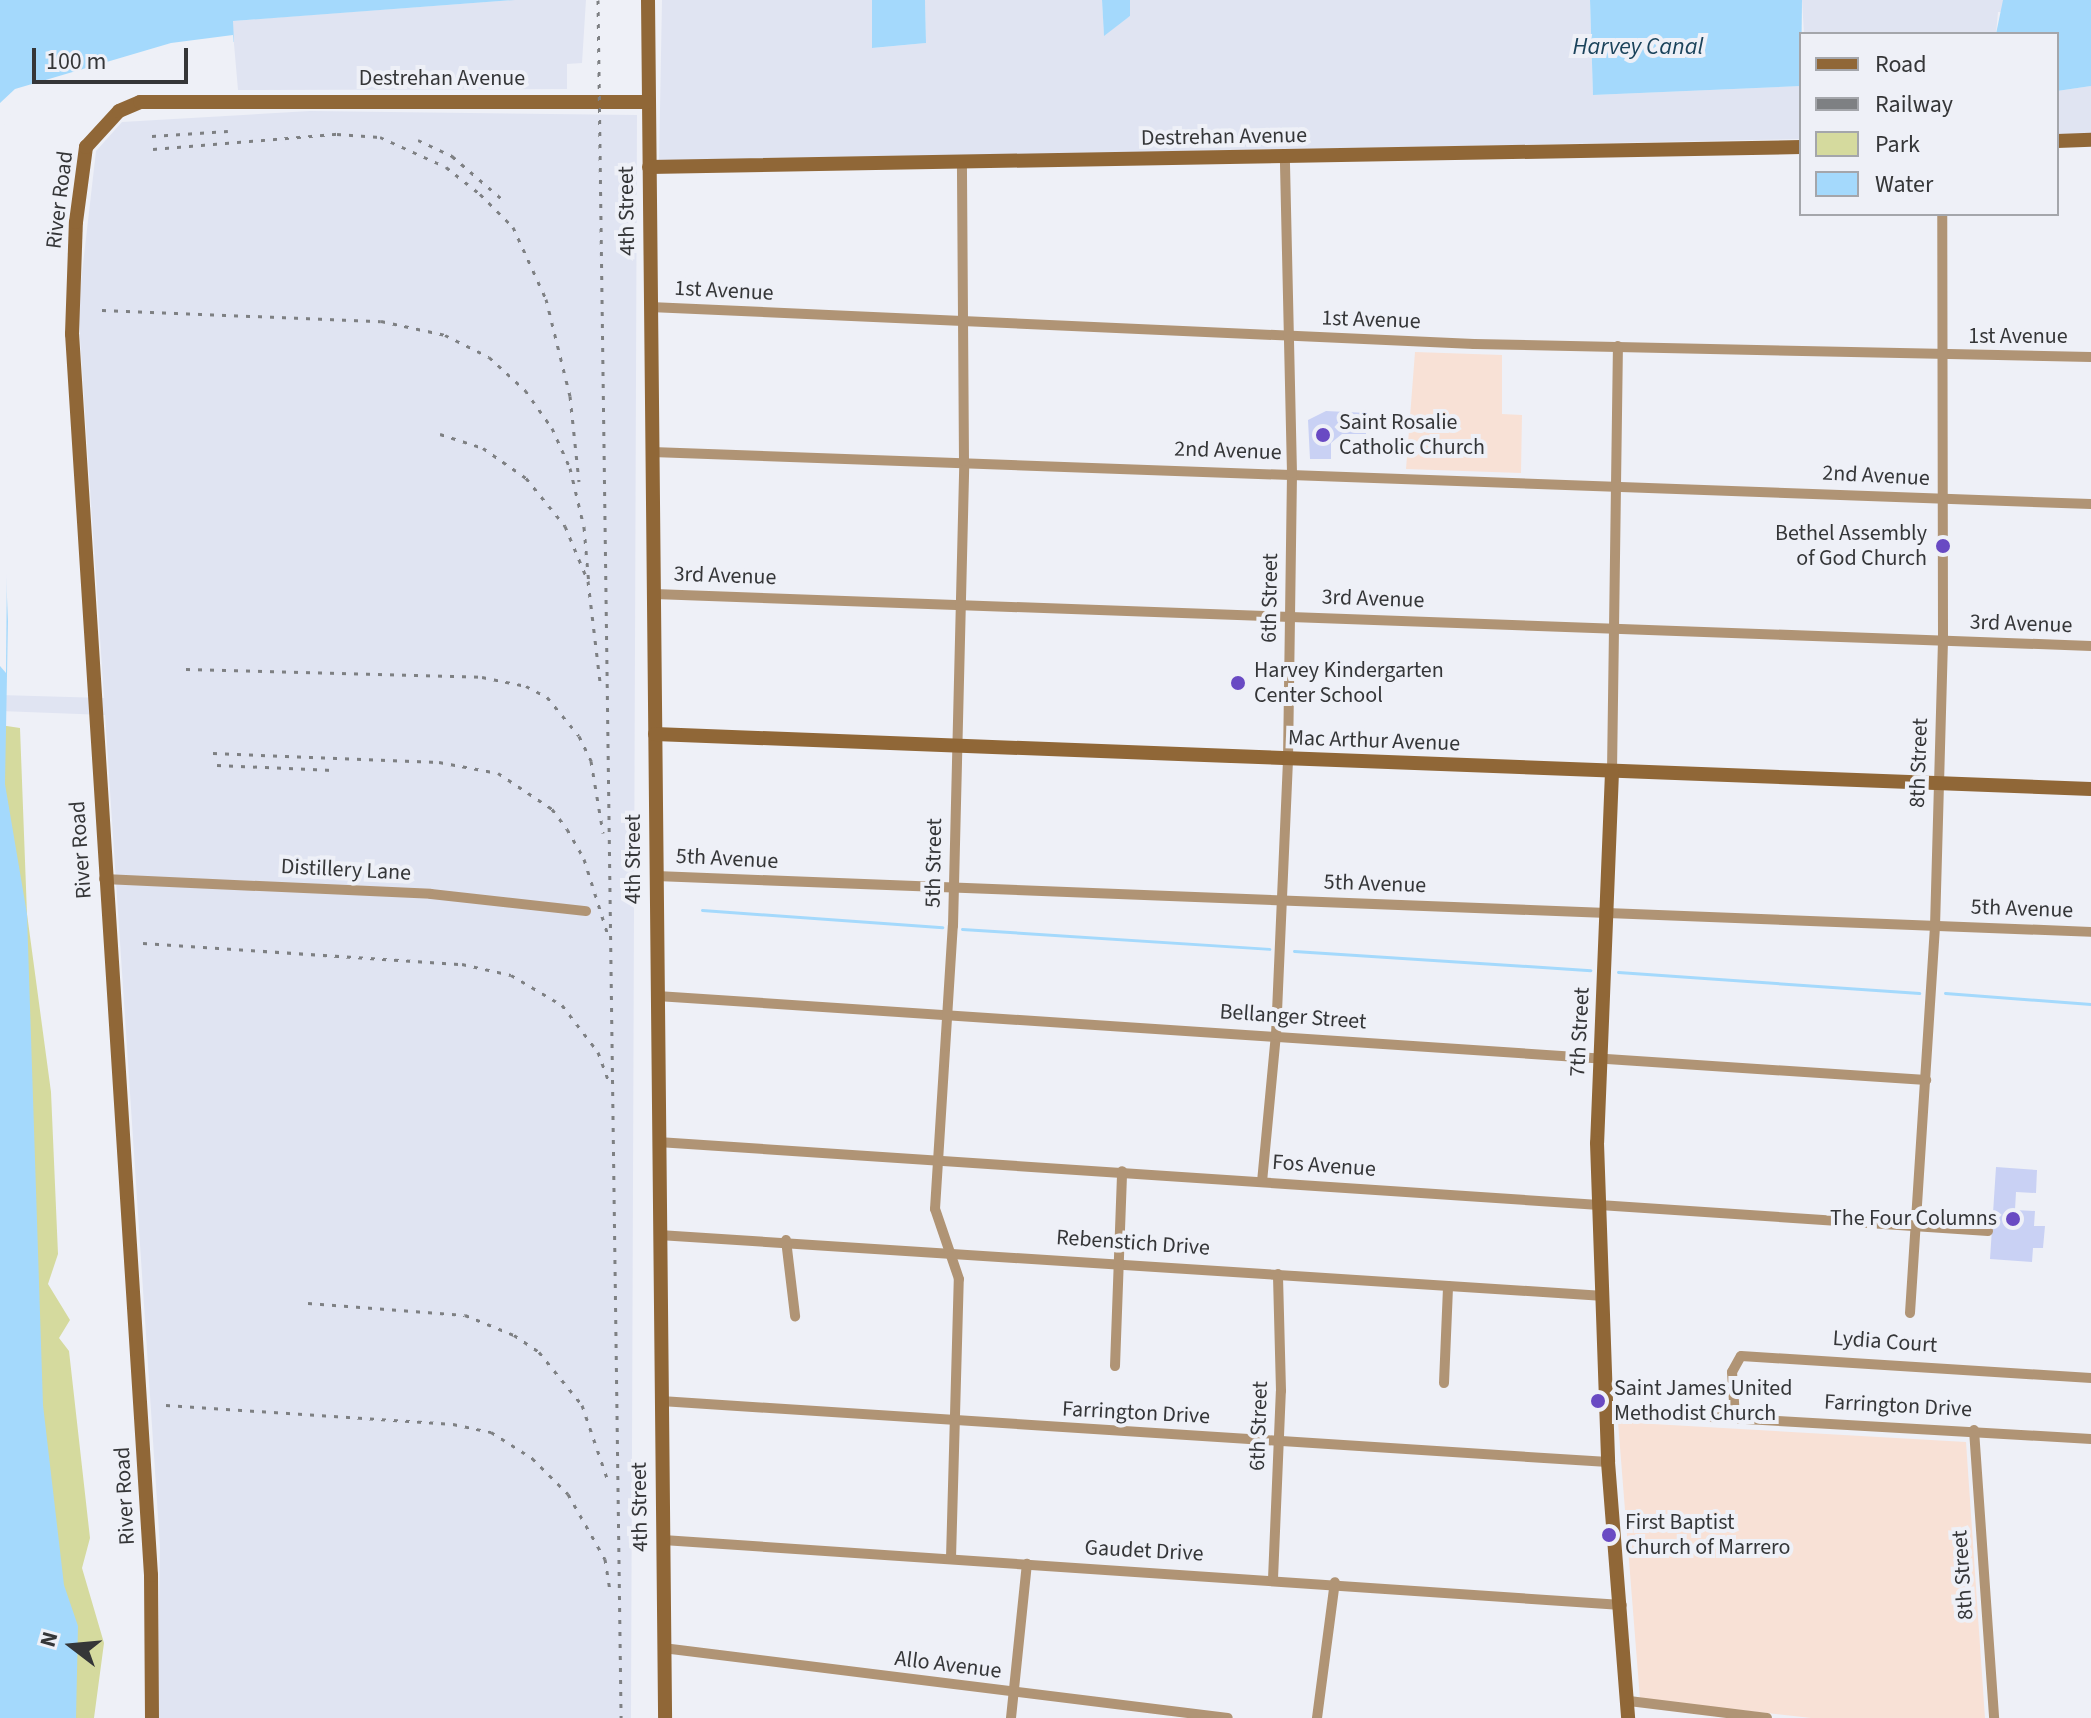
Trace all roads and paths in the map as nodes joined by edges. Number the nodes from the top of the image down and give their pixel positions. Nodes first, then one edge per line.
1 (648, 0) edge
2 (236, 101) joint
3 (648, 102) junction
4 (2091, 140) edge
5 (2059, 141) edge
6 (1799, 147) edge
7 (1285, 158) junction
8 (962, 164) junction
9 (649, 167) junction
10 (1942, 216) edge
11 (650, 307) junction
12 (965, 323) junction
13 (1290, 337) junction
14 (1618, 346) junction
15 (1945, 357) junction
16 (2091, 357) edge
17 (652, 452) junction
18 (964, 461) junction
19 (1292, 473) junction
20 (1618, 484) junction
21 (1944, 499) junction
22 (2091, 504) edge
23 (654, 594) junction
24 (960, 603) junction
25 (1290, 615) junction
26 (1617, 628) junction
27 (1943, 641) junction
28 (2091, 646) edge
29 (655, 734) junction
30 (957, 747) junction
31 (1288, 760) junction
32 (1612, 772) junction
33 (1938, 786) junction
34 (2091, 789) edge
35 (656, 876) junction
36 (104, 879) junction
37 (954, 889) junction
38 (1283, 901) junction
39 (586, 911) dead end
40 (1607, 914) junction
41 (1935, 927) junction
42 (2091, 932) edge
43 (657, 996) junction
44 (948, 1016) junction
45 (1276, 1035) junction
46 (1601, 1058) junction
47 (1926, 1080) junction
48 (658, 1142) junction
49 (939, 1159) junction
50 (1122, 1171) junction
51 (1262, 1182) junction
52 (1600, 1203) junction
53 (1915, 1227) junction
54 (1988, 1231) dead end
55 (659, 1235) junction
56 (786, 1240) junction
57 (950, 1251) junction
58 (1119, 1262) junction
59 (1278, 1274) junction
60 (1448, 1286) junction
61 (1604, 1296) junction
62 (1910, 1313) dead end
63 (795, 1316) dead end
64 (1115, 1366) dead end
65 (2091, 1378) edge
66 (1444, 1383) dead end
67 (661, 1401) junction
68 (1606, 1411) junction
69 (1735, 1417) junction
70 (953, 1423) junction
71 (1974, 1430) junction
72 (2091, 1439) edge
73 (1279, 1441) junction
74 (1608, 1462) junction
75 (663, 1540) junction
76 (951, 1558) junction
77 (1027, 1564) junction
78 (1273, 1579) junction
79 (1335, 1582) junction
80 (1622, 1605) junction
81 (663, 1648) junction
82 (1014, 1693) junction
83 (1629, 1701) junction
84 (152, 1718) edge
85 (665, 1718) edge
86 (1011, 1718) edge
87 (1228, 1718) edge
88 (1317, 1718) edge
89 (1628, 1718) edge
90 (1767, 1718) edge
91 (1994, 1718) edge

1 - 3 main road, 4th Street
2 - 3 main road, Destrehan Avenue
2 - 36 main road, River Road
3 - 9 main road, 4th Street
4 - 5 main road
6 - 7 main road, Destrehan Avenue
7 - 8 main road, Destrehan Avenue
7 - 13 street, 6th Street
8 - 9 main road, Destrehan Avenue
8 - 12 street, 5th Street
9 - 11 main road, 4th Street
10 - 15 street, 8th Street
11 - 12 street, 1st Avenue
11 - 17 main road, 4th Street
12 - 13 street, 1st Avenue
12 - 18 street, 5th Street
13 - 14 street, 1st Avenue
13 - 19 street, 6th Street
14 - 15 street, 1st Avenue
14 - 20 street, 7th Street
15 - 16 street, 1st Avenue
15 - 21 street, 8th Street
17 - 18 street, 2nd Avenue
17 - 23 main road, 4th Street
18 - 19 street, 2nd Avenue
18 - 24 street, 5th Street
19 - 20 street, 2nd Avenue
19 - 25 street, 6th Street
20 - 21 street, 2nd Avenue
20 - 26 street, 7th Street
21 - 22 street, 2nd Avenue
21 - 27 street, 8th Street
23 - 24 street, 3rd Avenue
23 - 29 main road, 4th Street
24 - 25 street, 3rd Avenue
24 - 30 street, 5th Street
25 - 26 street, 3rd Avenue
25 - 31 street, 6th Street
26 - 27 street, 3rd Avenue
26 - 32 street, 7th Street
27 - 28 street, 3rd Avenue
27 - 33 street, 8th Street
29 - 30 main road, Mac Arthur Avenue
29 - 35 main road, 4th Street
30 - 31 main road, Mac Arthur Avenue
30 - 37 street, 5th Street
31 - 32 main road, Mac Arthur Avenue
31 - 38 street, 6th Street
32 - 33 main road, Mac Arthur Avenue
32 - 40 main road, 7th Street
33 - 34 main road, Mac Arthur Avenue
33 - 41 street, 8th Street
35 - 37 street, 5th Avenue
35 - 43 main road, 4th Street
36 - 39 street, Distillery Lane
36 - 84 main road, River Road
37 - 38 street, 5th Avenue
37 - 44 street, 5th Street
38 - 40 street, 5th Avenue
38 - 45 street, 6th Street
40 - 41 street, 5th Avenue
40 - 46 main road, 7th Street
41 - 42 street, 5th Avenue
41 - 47 street, 8th Street
43 - 44 street, Bellanger Street
43 - 48 main road, 4th Street
44 - 45 street, Bellanger Street
44 - 49 street, 5th Street
45 - 46 street, Bellanger Street
45 - 51 street, 6th Street
46 - 47 street, Bellanger Street
46 - 52 main road, 7th Street
47 - 53 street, 8th Street
48 - 49 street, Fos Avenue
48 - 55 main road, 4th Street
49 - 50 street, Fos Avenue
49 - 57 street, 5th Street
50 - 51 street, Fos Avenue
50 - 58 street
51 - 52 street, Fos Avenue
52 - 53 street, Fos Avenue
52 - 61 main road, 7th Street
53 - 54 street, Fos Avenue
53 - 62 street, 8th Street
55 - 56 street, Rebenstich Drive
55 - 67 main road, 4th Street
56 - 57 street, Rebenstich Drive
56 - 63 street
57 - 58 street, Rebenstich Drive
57 - 70 street, 5th Street
58 - 59 street, Rebenstich Drive
58 - 64 street
59 - 60 street, Rebenstich Drive
59 - 73 street, 6th Street
60 - 61 street, Rebenstich Drive
60 - 66 street
61 - 68 main road, 7th Street
65 - 69 street, Lydia Court
67 - 70 street, Farrington Drive
67 - 75 main road, 4th Street
68 - 69 street, Farrington Drive
68 - 74 main road, 7th Street
69 - 71 street, Farrington Drive
70 - 73 street, Farrington Drive
70 - 76 street, 5th Street
71 - 72 street, Farrington Drive
71 - 91 street, 8th Street
73 - 74 street, Farrington Drive
73 - 78 street, 6th Street
74 - 80 main road, 7th Street
75 - 76 street, Gaudet Drive
75 - 81 main road, 4th Street
76 - 77 street, Gaudet Drive
77 - 78 street, Gaudet Drive
77 - 82 street
78 - 79 street, Gaudet Drive
79 - 80 street, Gaudet Drive
79 - 88 street
80 - 83 main road, 7th Street
81 - 82 street, Allo Avenue
81 - 85 main road, 4th Street
82 - 86 street
82 - 87 street, Allo Avenue
83 - 89 main road, 7th Street
83 - 90 street

